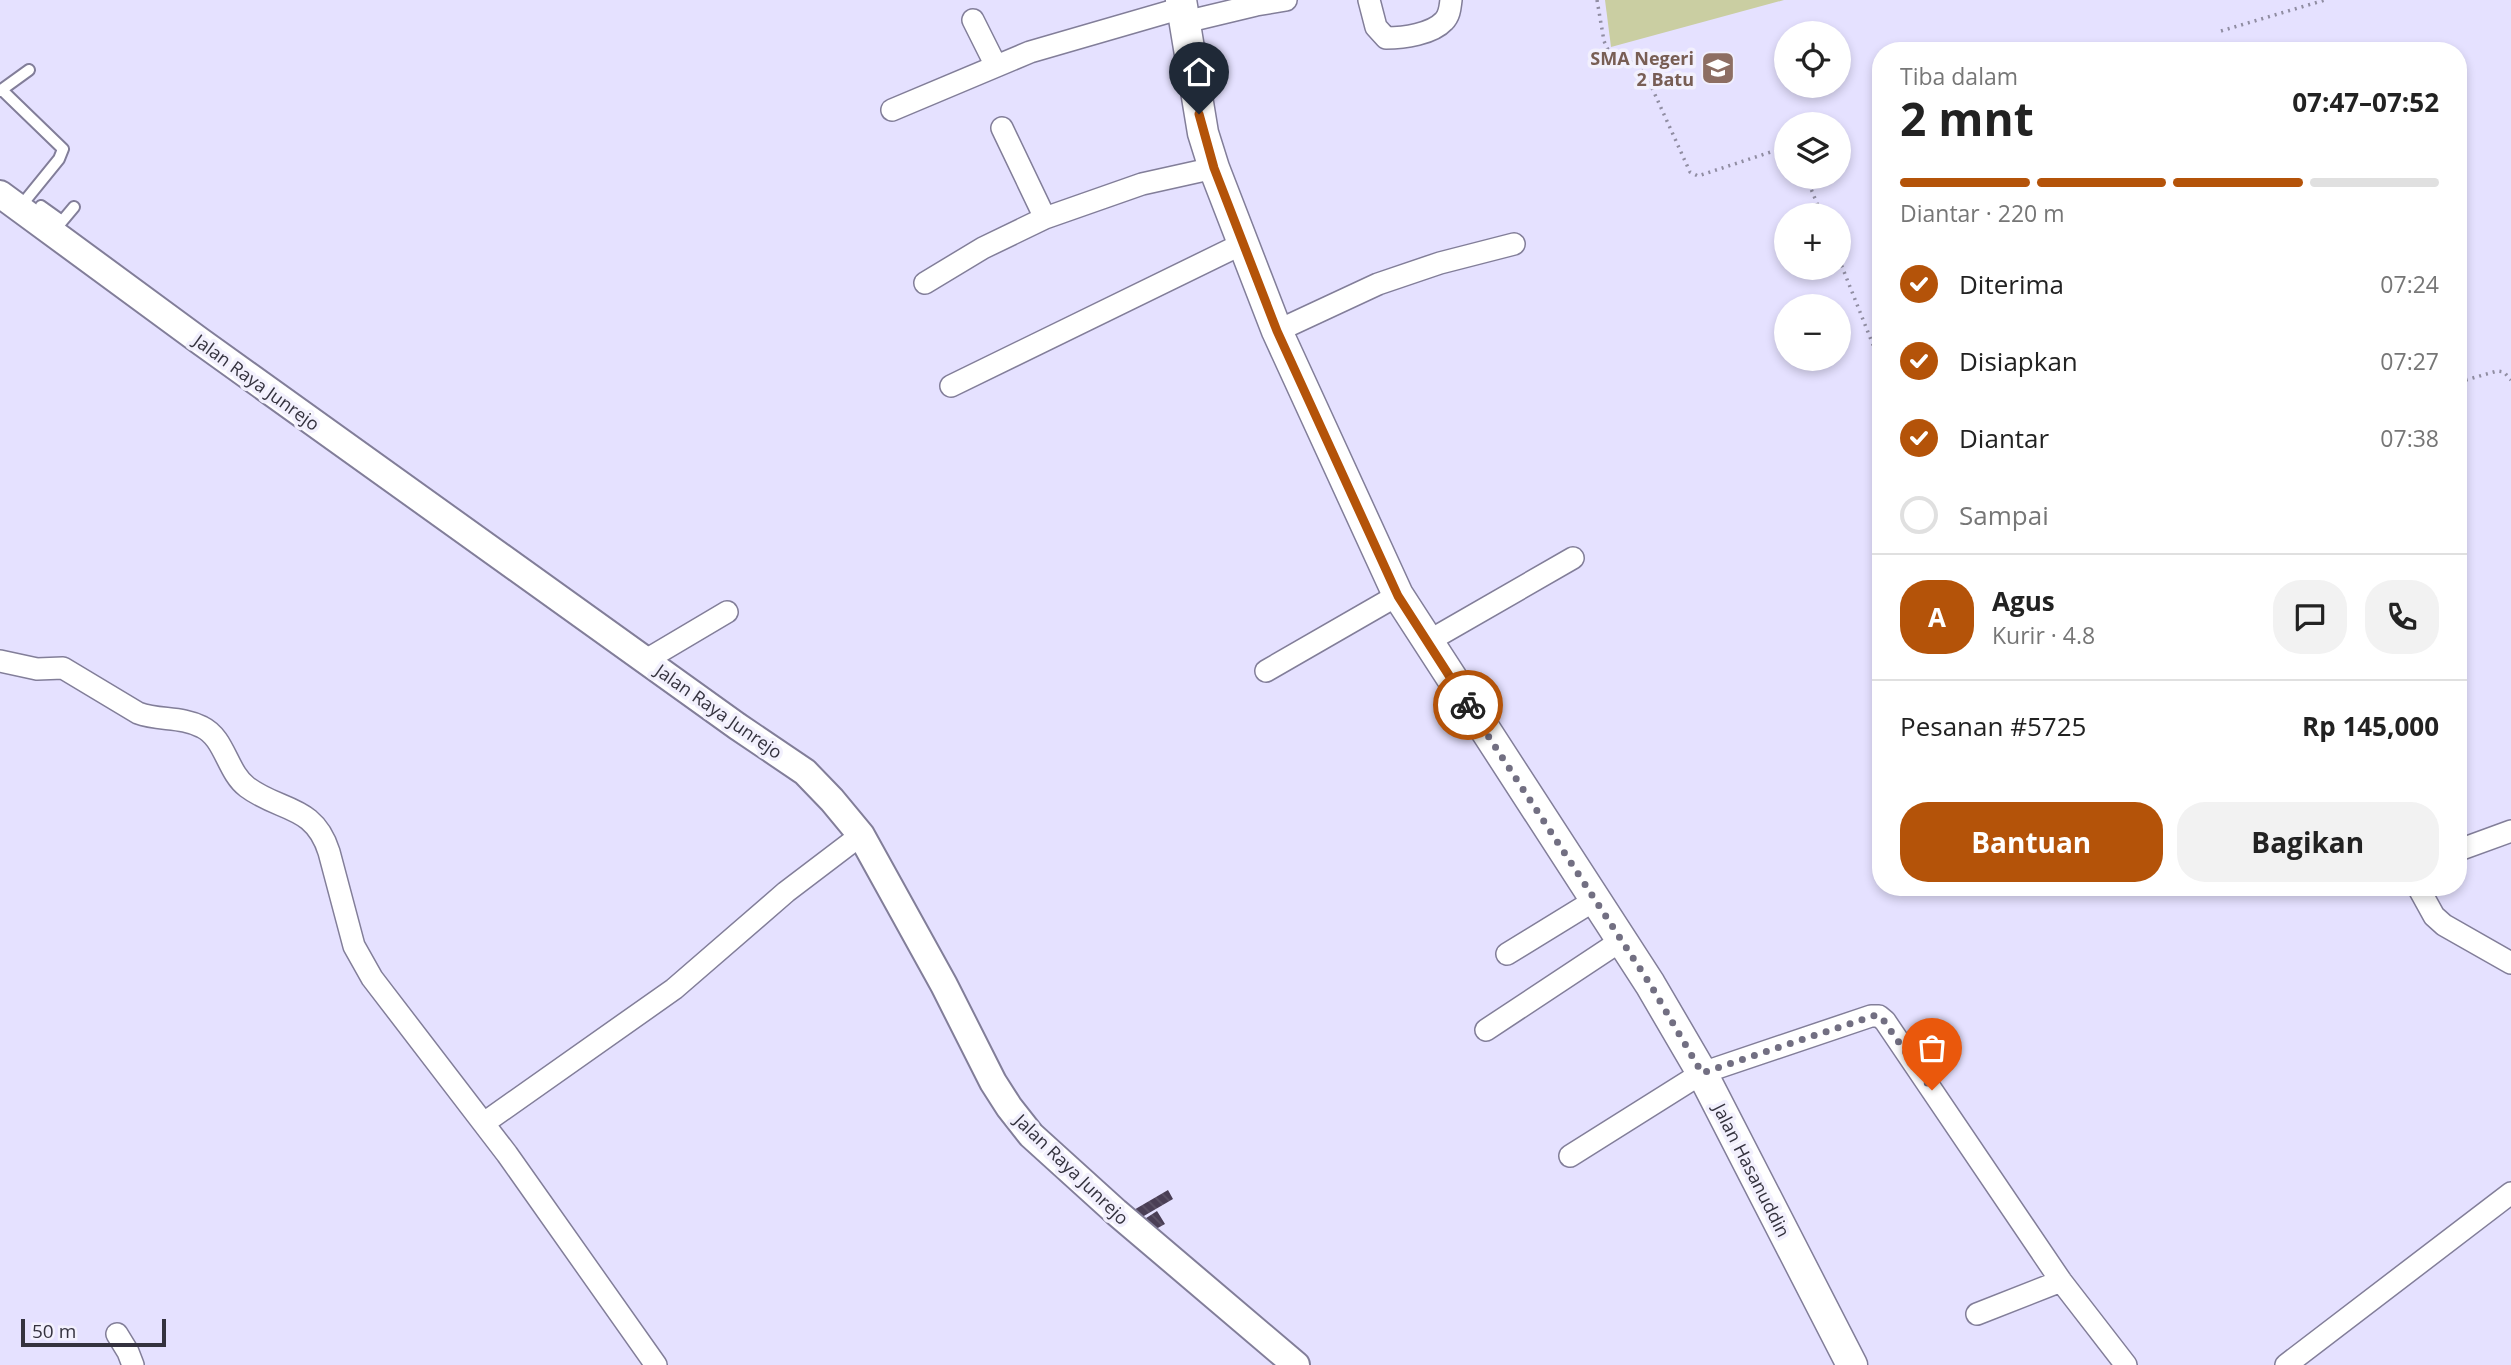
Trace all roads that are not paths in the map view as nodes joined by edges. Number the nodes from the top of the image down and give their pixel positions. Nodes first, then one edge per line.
1 (1286, 0) edge
2 (1369, 0) edge
3 (1451, 0) edge
4 (1183, 10) edge
5 (974, 20) dead end
6 (996, 66) junction
7 (29, 70) dead end
8 (1, 90) edge
9 (892, 110) dead end
10 (1002, 128) dead end
11 (1214, 168) junction
12 (20, 203) edge
13 (74, 207) dead end
14 (1045, 218) junction
15 (58, 226) junction
16 (1244, 243) junction
17 (1514, 244) dead end
18 (925, 282) dead end
19 (1277, 331) junction
20 (951, 386) dead end
21 (1573, 558) dead end
22 (1398, 596) junction
23 (727, 612) dead end
24 (1427, 642) junction
25 (646, 660) junction
26 (0, 661) edge
27 (1266, 671) dead end
28 (861, 835) junction
29 (2508, 838) edge
30 (2467, 848) edge
31 (2423, 896) edge
32 (1595, 900) junction
33 (1622, 940) junction
34 (1507, 954) dead end
35 (2511, 963) edge
36 (1486, 1030) dead end
37 (1702, 1073) junction
38 (484, 1123) junction
39 (1570, 1156) dead end
40 (2511, 1193) edge
41 (2061, 1281) junction
42 (1977, 1314) dead end
43 (117, 1334) dead end
44 (133, 1365) edge
45 (656, 1365) edge
46 (1296, 1365) edge
47 (1852, 1365) edge
48 (2126, 1365) edge
49 (2286, 1365) edge

1 - 4 street
2 - 3 street
4 - 6 street
4 - 11 main road, Jalan Hasanuddin
5 - 6 street
6 - 9 street
7 - 8 lane
8 - 12 lane
10 - 14 street
11 - 14 street
11 - 16 main road, Jalan Hasanuddin
12 - 15 street, Jalan Raya Junrejo
13 - 15 lane
14 - 18 street
15 - 25 street, Jalan Raya Junrejo
16 - 19 main road, Jalan Hasanuddin
16 - 20 street
17 - 19 street
19 - 22 main road, Jalan Hasanuddin
21 - 24 street
22 - 24 main road, Jalan Hasanuddin
22 - 27 street
23 - 25 street
24 - 32 main road, Jalan Hasanuddin
25 - 28 street, Jalan Raya Junrejo
26 - 38 street
28 - 38 street
28 - 46 street, Jalan Raya Junrejo
29 - 30 street
31 - 35 street
32 - 33 main road, Jalan Hasanuddin
32 - 34 street
33 - 36 street
33 - 37 main road, Jalan Hasanuddin
37 - 39 street
37 - 41 street
37 - 47 main road, Jalan Hasanuddin
38 - 45 street
40 - 49 street
41 - 42 street
41 - 48 street
43 - 44 street

